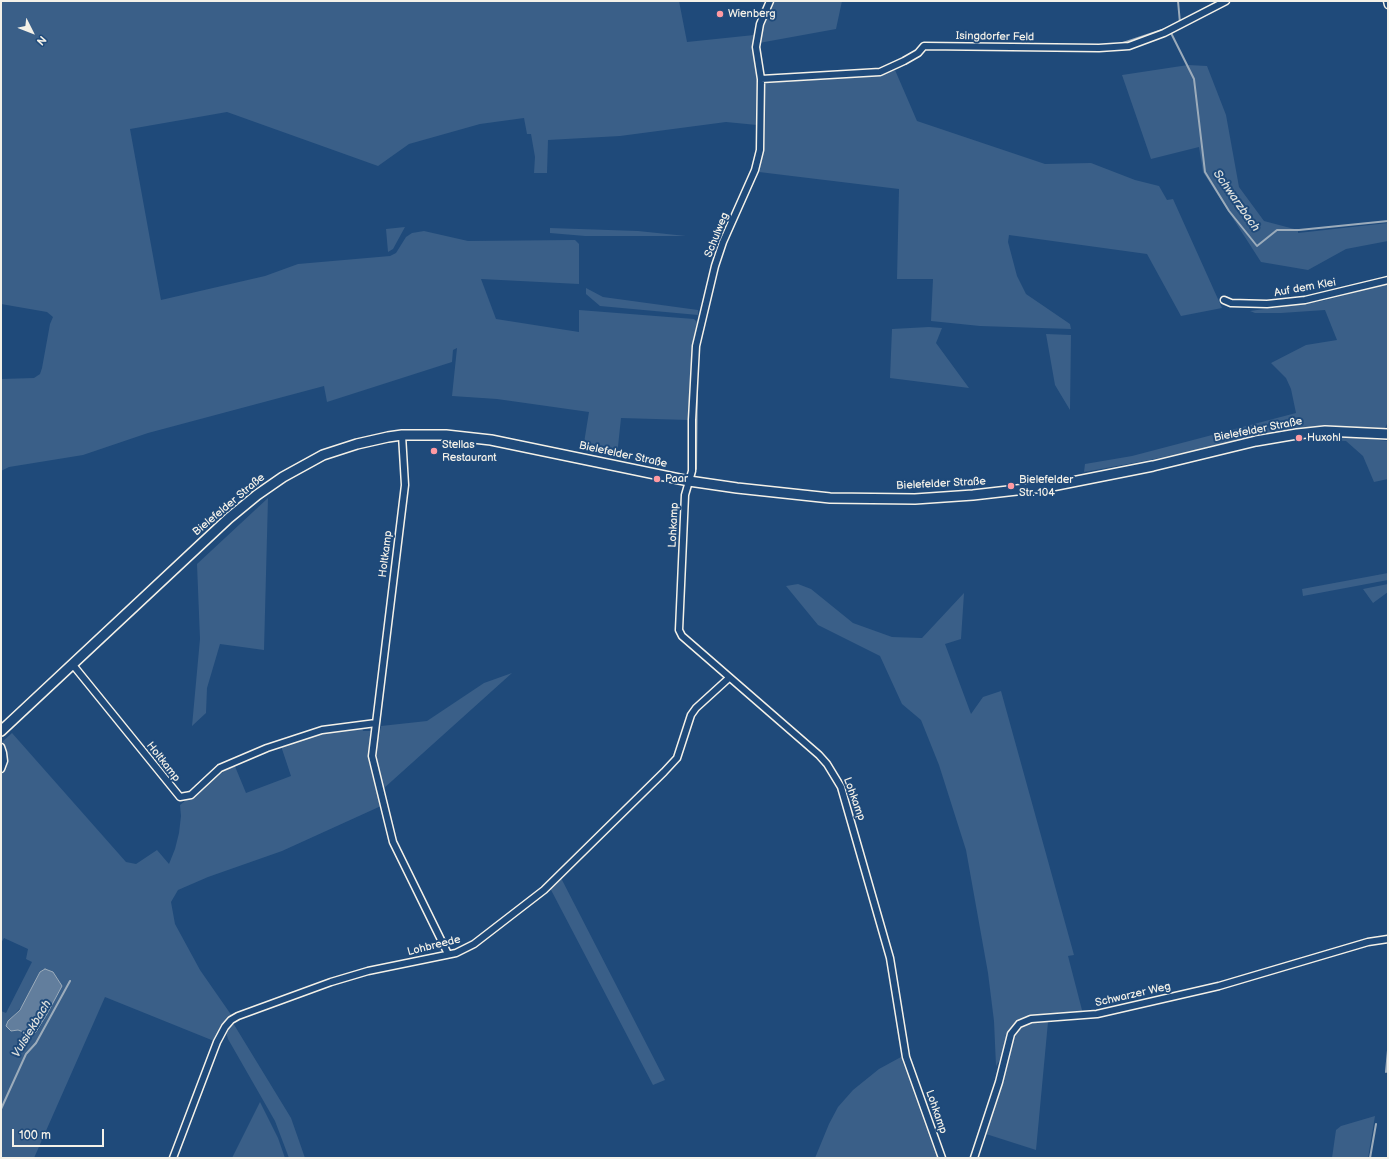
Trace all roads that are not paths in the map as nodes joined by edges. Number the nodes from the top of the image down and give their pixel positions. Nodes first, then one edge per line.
1 (770, 1) edge
2 (1226, 1) edge
3 (1387, 1) edge
4 (1388, 5) edge
5 (761, 79) junction
6 (1388, 280) edge
7 (1224, 300) dead end
8 (1388, 434) edge
9 (402, 435) junction
10 (689, 481) junction
11 (73, 665) junction
12 (729, 678) junction
13 (376, 723) junction
14 (1, 731) edge
15 (1, 747) edge
16 (1, 769) edge
17 (1388, 939) edge
18 (448, 954) junction
19 (173, 1158) edge
20 (942, 1158) edge
21 (974, 1158) edge

1 - 5 street, Schulweg
2 - 5 street, Isingdorfer Feld
3 - 4 street
5 - 10 street, Schulweg
6 - 7 street, Auf dem Klei
8 - 10 main road, Bielefelder Straße
9 - 10 main road, Bielefelder Straße
9 - 11 main road, Bielefelder Straße
9 - 13 street, Holtkamp
10 - 12 street, Lohkamp
11 - 13 street, Holtkamp
11 - 14 main road, Bielefelder Straße
12 - 18 street, Lohbreede
12 - 20 street, Lohkamp
13 - 18 street, Holtkamp
15 - 16 street
17 - 21 street, Schwarzer Weg
18 - 19 street, Lohbreede

